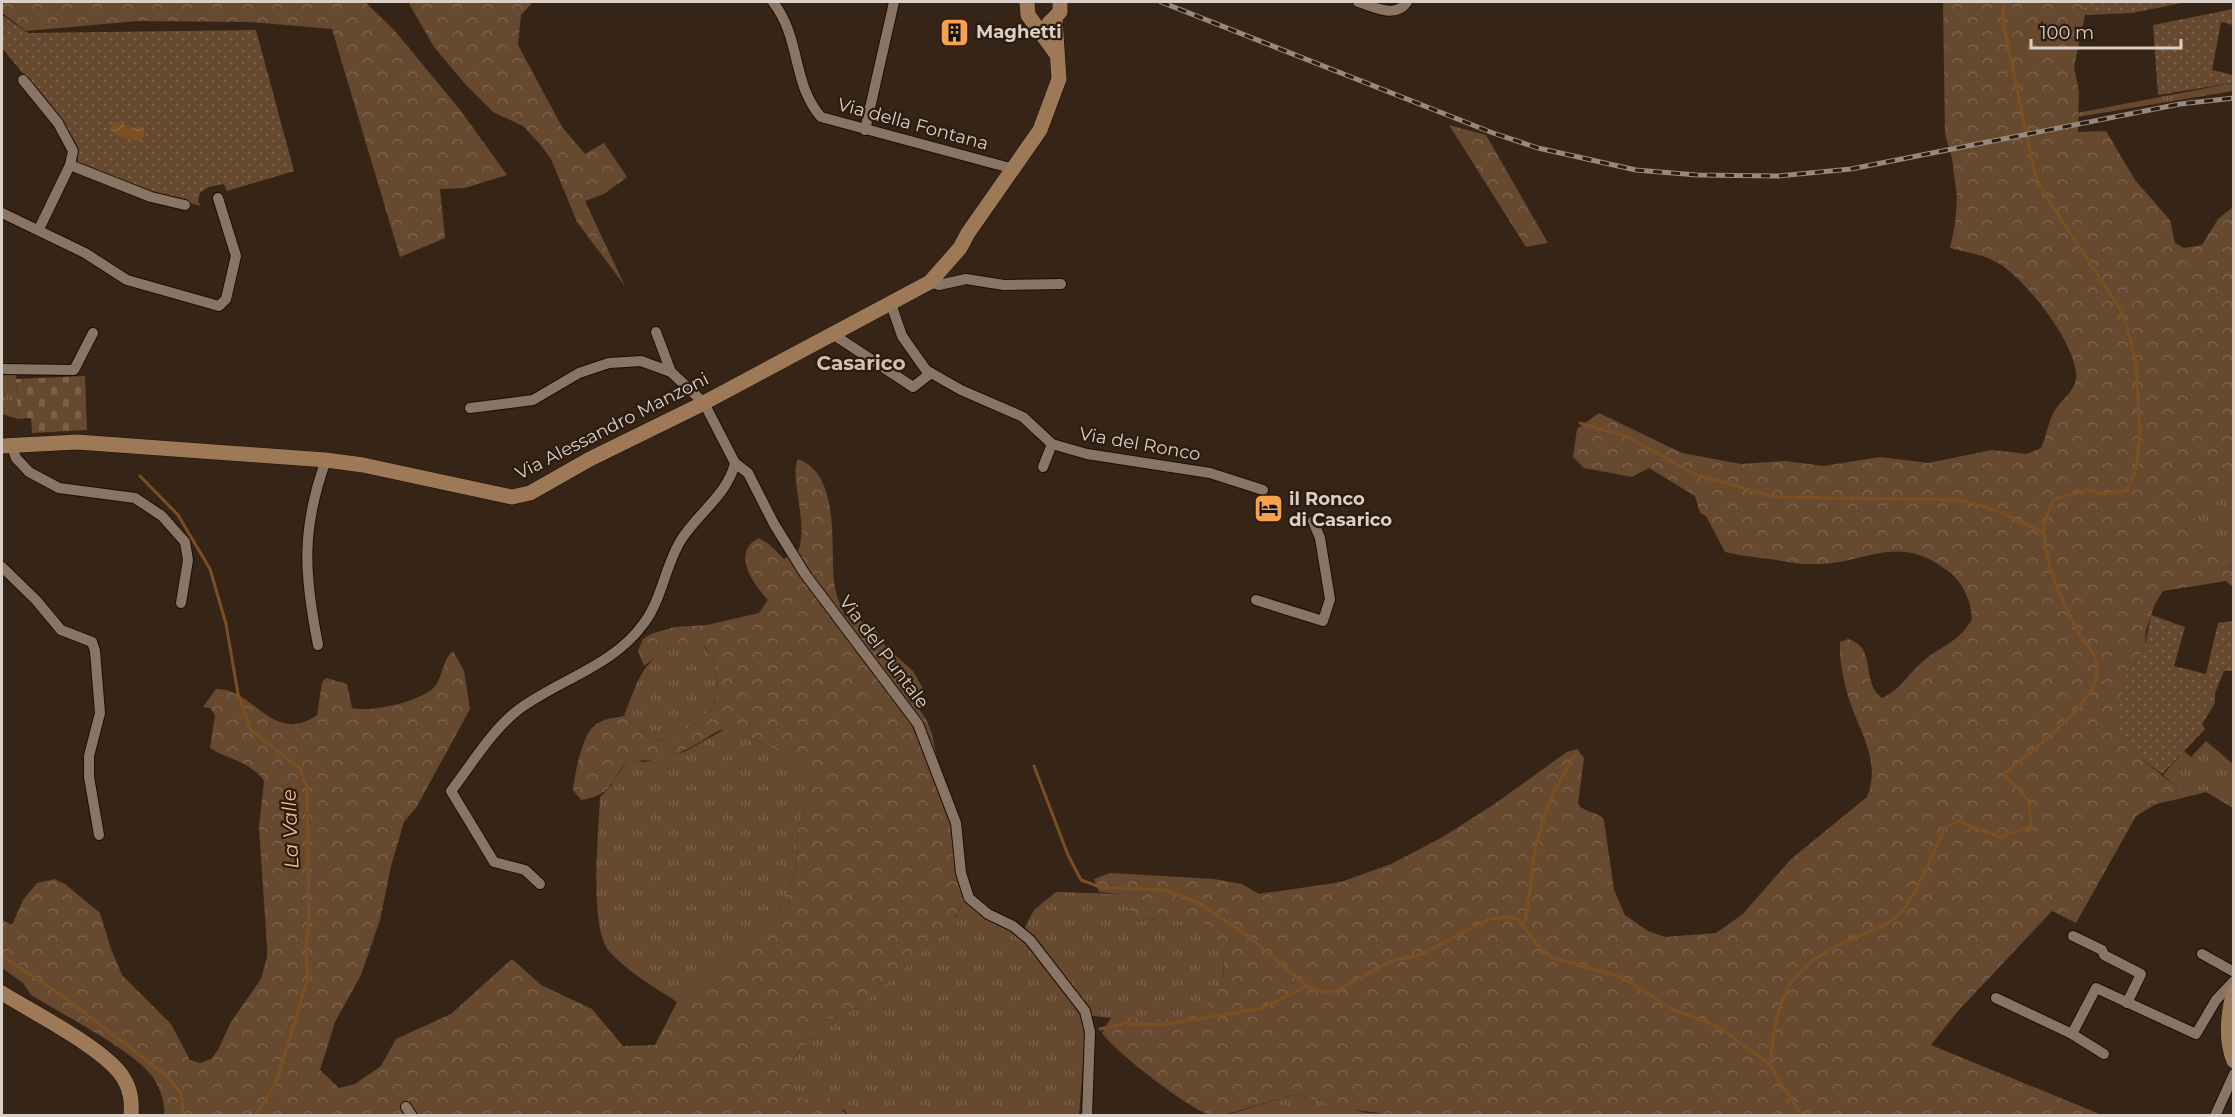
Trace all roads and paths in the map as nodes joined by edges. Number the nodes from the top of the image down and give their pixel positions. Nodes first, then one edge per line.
1 (773, 2) edge
2 (894, 2) edge
3 (1027, 2) edge
4 (1358, 2) edge
5 (1407, 2) edge
6 (1060, 7) edge
7 (1034, 21) junction
8 (1056, 54) junction
9 (22, 80) dead end
10 (865, 130) junction
11 (70, 165) junction
12 (1014, 169) junction
13 (218, 198) dead end
14 (185, 205) dead end
15 (2, 213) edge
16 (39, 230) junction
17 (930, 282) junction
18 (1061, 284) dead end
19 (891, 303) junction
20 (656, 332) dead end
21 (93, 333) dead end
22 (834, 335) junction
23 (2, 369) edge
24 (671, 372) junction
25 (931, 373) junction
26 (704, 403) junction
27 (471, 408) dead end
28 (1052, 444) junction
29 (6, 445) edge
30 (326, 460) junction
31 (735, 463) junction
32 (1042, 467) dead end
33 (1263, 489) dead end
34 (1313, 521) dead end
35 (2, 567) edge
36 (1256, 600) dead end
37 (181, 603) dead end
38 (318, 645) dead end
39 (99, 835) dead end
40 (540, 884) dead end
41 (2073, 936) dead end
42 (2202, 954) dead end
43 (2234, 972) edge
44 (2233, 990) edge
45 (2, 993) edge
46 (1996, 998) dead end
47 (2127, 1003) junction
48 (2072, 1034) junction
49 (2104, 1054) dead end
50 (2234, 1061) edge
51 (2234, 1074) edge
52 (2230, 1088) edge
53 (131, 1116) edge
54 (1087, 1116) edge
55 (2216, 1116) edge

1 - 10 street, Via della Fontana
2 - 10 street
3 - 7 street
4 - 5 street
6 - 7 street, Via Alessandro Manzoni
6 - 8 street, Via Alessandro Manzoni
7 - 8 street
8 - 12 street, Via Alessandro Manzoni
9 - 11 street
10 - 12 street, Via della Fontana
11 - 14 street
11 - 16 street
12 - 17 street, Via Alessandro Manzoni
13 - 16 street
15 - 16 street
17 - 18 street
17 - 19 street, Via Alessandro Manzoni
19 - 22 street, Via Alessandro Manzoni
19 - 25 street, Via del Ronco
20 - 24 street
21 - 23 street
22 - 25 street
22 - 26 street, Via Alessandro Manzoni
24 - 26 street, Via del Puntale
24 - 27 street
25 - 28 street, Via del Ronco
26 - 30 street, Via Alessandro Manzoni
26 - 31 street, Via del Puntale
28 - 32 street
28 - 33 street, Via del Ronco
29 - 30 street, Via Alessandro Manzoni
29 - 37 street
30 - 38 street
31 - 40 street
31 - 54 street, Via del Puntale
34 - 36 street
35 - 39 street
41 - 47 street
42 - 43 street
44 - 47 street
44 - 50 street
45 - 53 street
46 - 48 street
47 - 48 street
48 - 49 street
51 - 52 street
52 - 55 street

